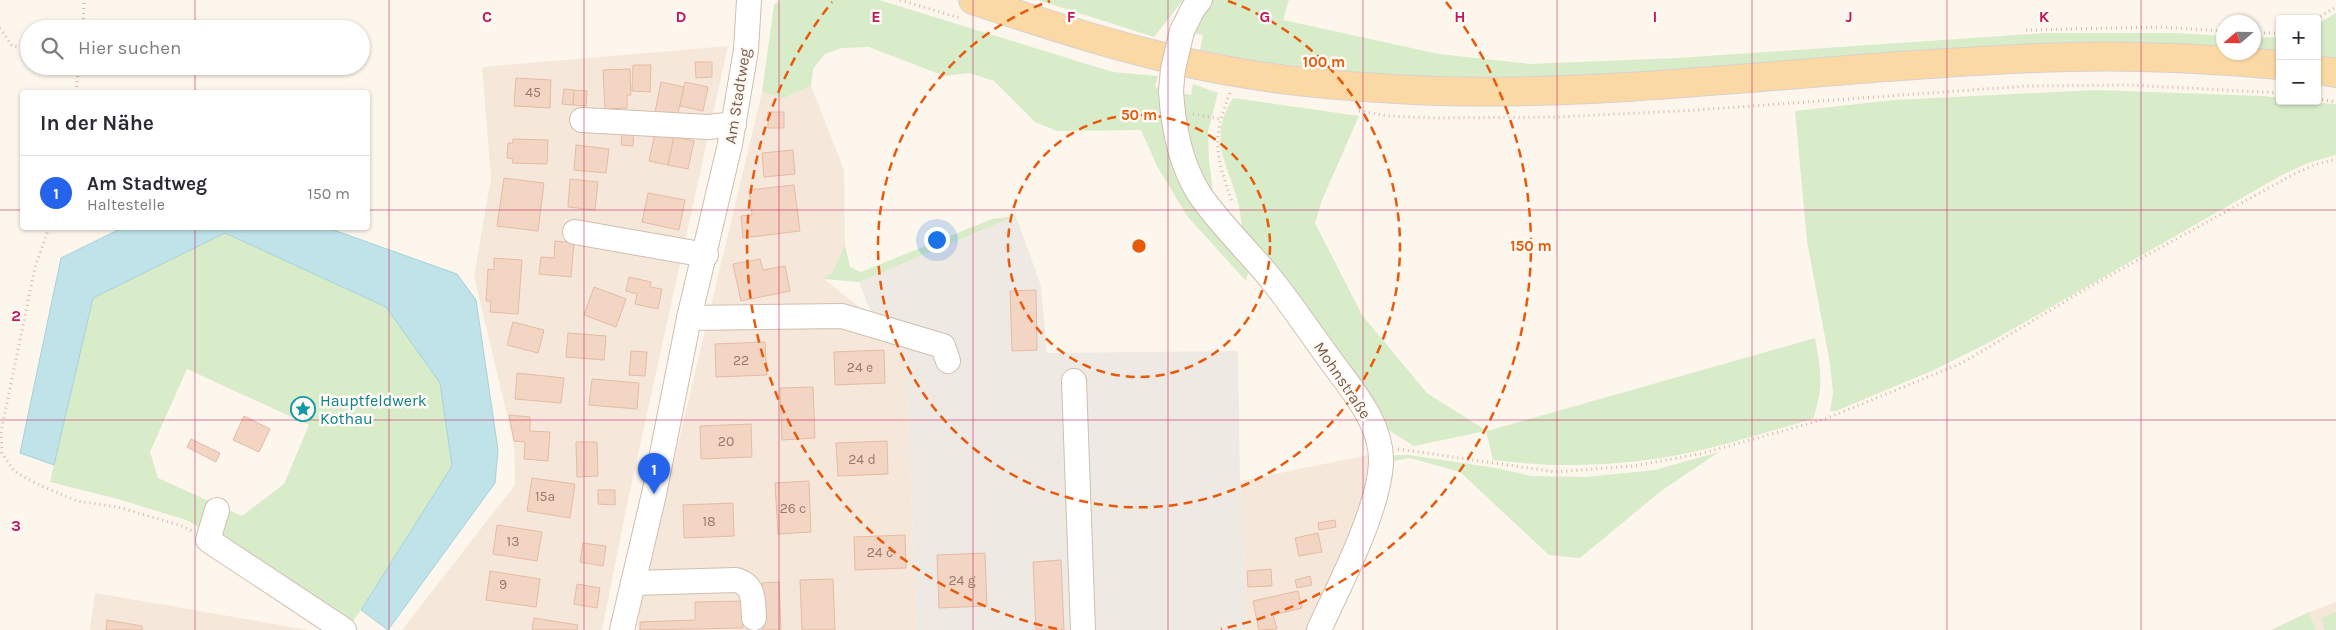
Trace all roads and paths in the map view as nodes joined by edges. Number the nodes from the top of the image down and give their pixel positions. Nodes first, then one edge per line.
1 (84, 0) edge
2 (749, 0) edge
3 (973, 0) edge
4 (1200, 0) edge
5 (2336, 7) edge
6 (2321, 16) edge
7 (83, 20) edge
8 (0, 28) edge
9 (2026, 30) dead end
10 (2216, 30) edge
11 (2276, 32) edge
12 (2261, 33) edge
13 (20, 47) edge
14 (2276, 65) edge
15 (2321, 71) edge
16 (2336, 73) edge
17 (78, 75) edge
18 (76, 90) edge
19 (1231, 91) dead end
20 (2321, 99) edge
21 (1172, 100) junction
22 (2336, 102) edge
23 (1220, 119) junction
24 (582, 120) dead end
25 (734, 124) junction
26 (2336, 159) edge
27 (1233, 205) dead end
28 (48, 230) edge
29 (575, 232) dead end
30 (706, 255) junction
31 (689, 318) junction
32 (948, 361) dead end
33 (1074, 381) dead end
34 (1380, 446) junction
35 (218, 510) dead end
36 (208, 540) junction
37 (632, 582) junction
38 (754, 618) dead end
39 (344, 630) edge
40 (622, 630) edge
41 (1084, 630) edge
42 (1319, 630) edge

1 - 7 path
2 - 25 street, Am Stadtweg
3 - 14 main road
4 - 21 street, Mohnstraße, bridge
5 - 6 path
8 - 13 path
9 - 10 path
11 - 12 path
15 - 16 main road
17 - 18 path
19 - 23 path
20 - 22 path
21 - 23 path
21 - 34 street, Mohnstraße
23 - 27 path
24 - 25 street
25 - 30 street, Am Stadtweg
26 - 34 path
28 - 36 path
29 - 30 street
30 - 31 street, Am Stadtweg
31 - 32 street
31 - 37 street, Am Stadtweg
33 - 41 street
34 - 42 street, Mohnstraße
35 - 36 street
36 - 39 street
37 - 38 street
37 - 40 street, Am Stadtweg

